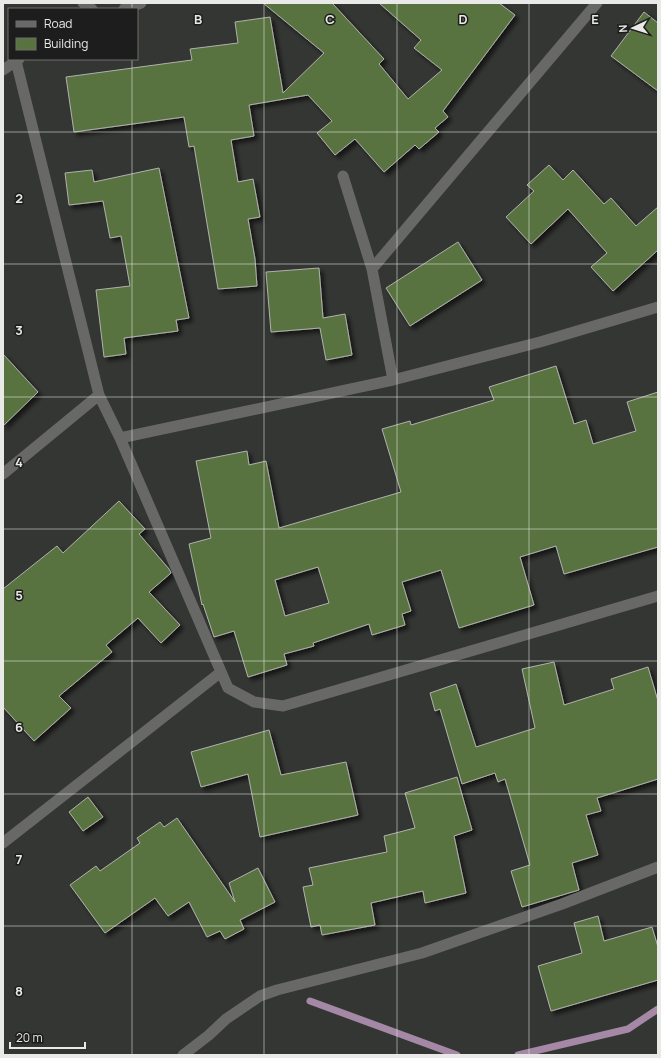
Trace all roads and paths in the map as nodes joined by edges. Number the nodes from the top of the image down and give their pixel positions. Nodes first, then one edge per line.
1 (141, 3) edge
2 (597, 3) edge
3 (127, 8) edge
4 (18, 60) edge
5 (3, 70) edge
6 (343, 176) dead end
7 (372, 269) junction
8 (658, 307) edge
9 (393, 380) junction
10 (99, 395) junction
11 (120, 438) junction
12 (3, 474) edge
13 (658, 596) edge
14 (221, 672) junction
15 (3, 843) edge
16 (658, 867) edge
17 (183, 1055) edge

1 - 3 street
2 - 7 street
4 - 5 street
4 - 10 street
6 - 7 street
7 - 9 street
8 - 9 street
9 - 11 street
10 - 11 street
10 - 12 street
11 - 14 street
13 - 14 street
14 - 15 street
16 - 17 street

